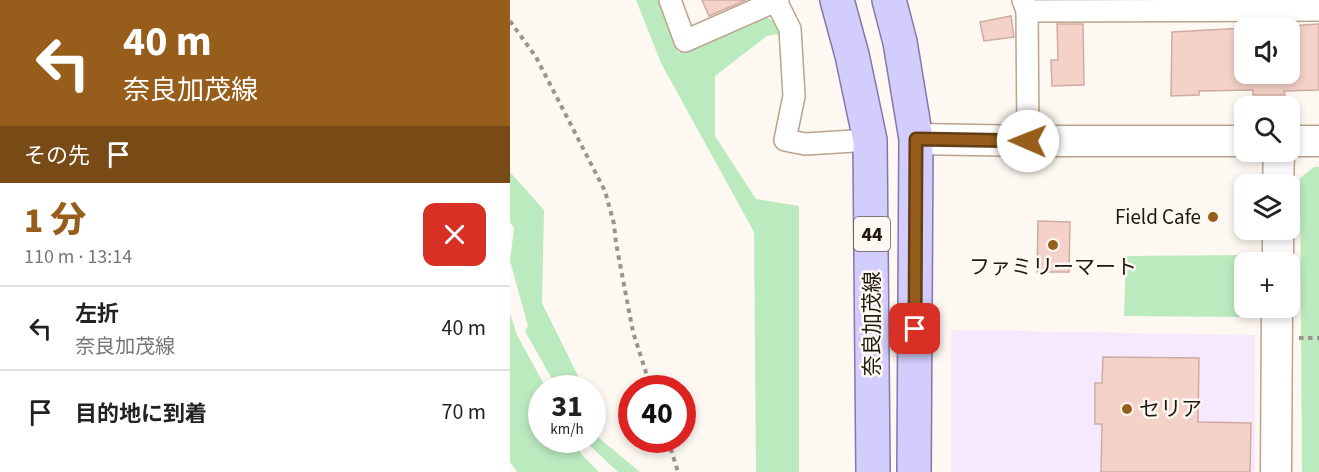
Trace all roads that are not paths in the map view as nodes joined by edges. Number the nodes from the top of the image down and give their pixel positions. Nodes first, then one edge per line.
1 (670, 0) edge
2 (777, 0) edge
3 (837, 0) edge
4 (889, 0) edge
5 (1025, 5) edge
6 (1319, 10) edge
7 (916, 139) junction
8 (870, 140) junction
9 (1028, 141) junction
10 (1234, 141) edge
11 (1300, 141) edge
12 (1319, 141) edge
13 (1277, 318) edge
14 (873, 472) edge
15 (914, 472) edge
16 (1276, 472) edge

1 - 2 street
2 - 8 street
3 - 8 main road, 奈良加茂線 / 44
4 - 7 main road, 奈良加茂線 / 44
5 - 6 street
5 - 9 street
7 - 9 street
7 - 15 main road, 奈良加茂線 / 44
8 - 14 main road, 奈良加茂線 / 44
9 - 10 street
11 - 12 street
13 - 16 street

